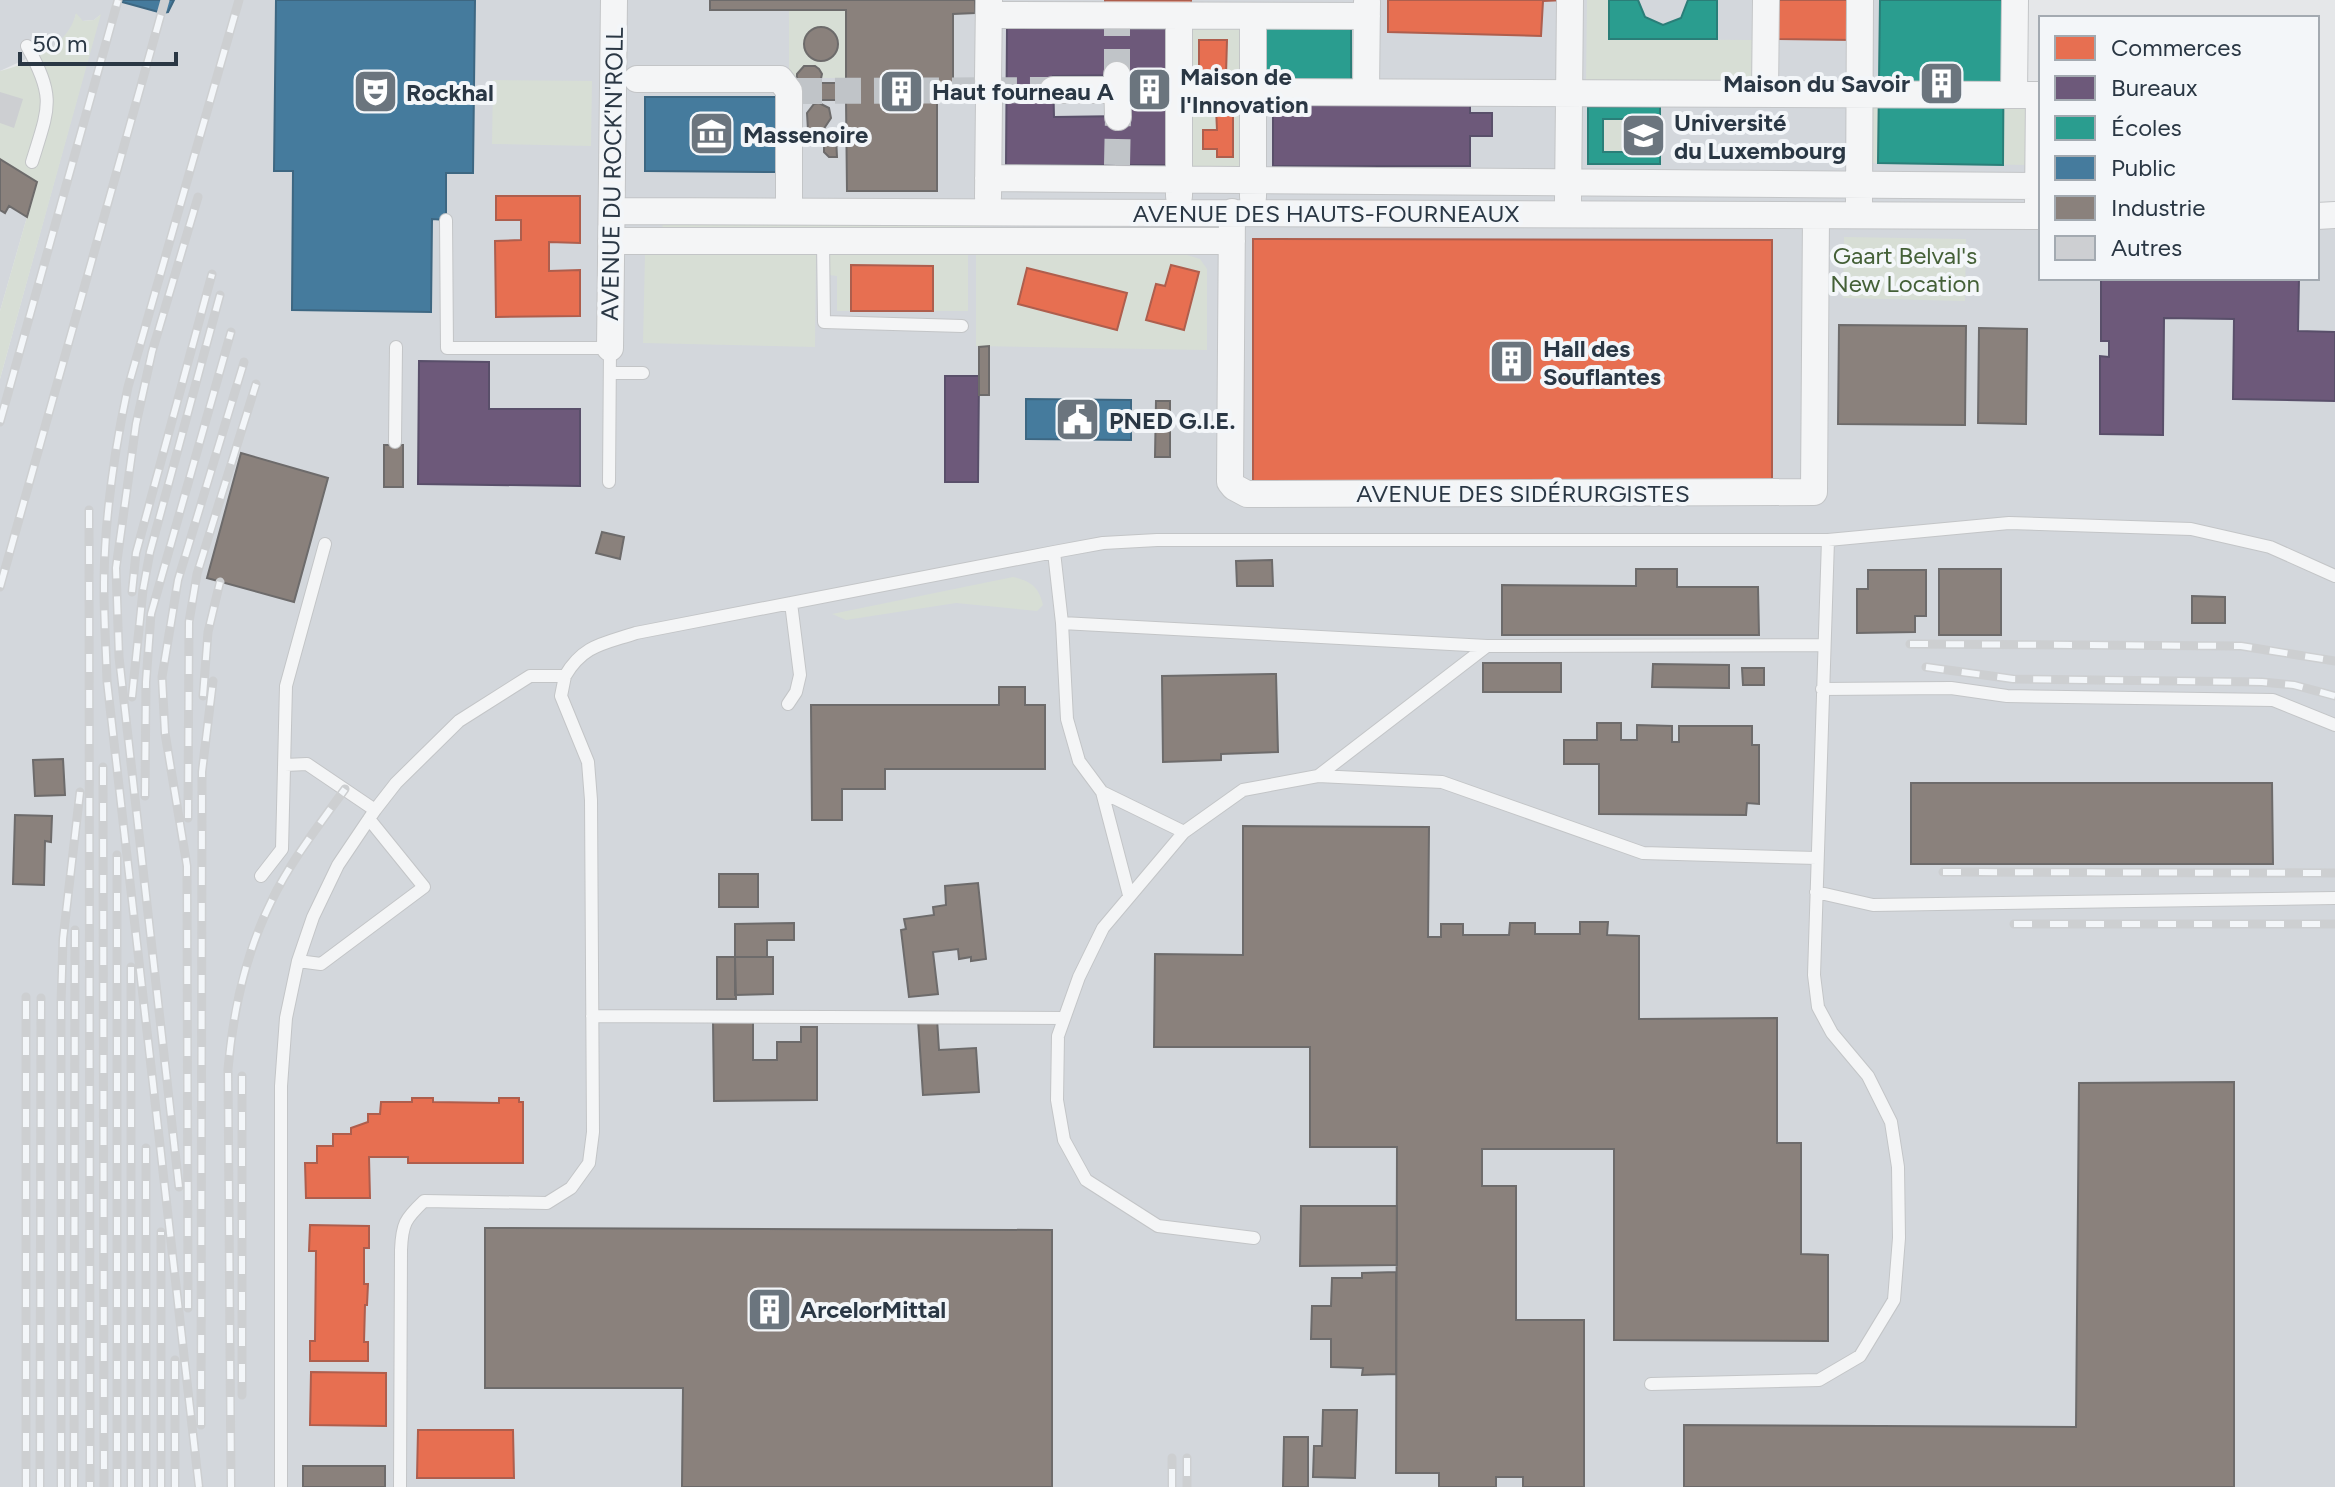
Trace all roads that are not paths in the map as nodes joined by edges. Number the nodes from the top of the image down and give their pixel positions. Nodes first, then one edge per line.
1 (614, 0) edge
2 (1570, 0) edge
3 (1766, 0) edge
4 (1860, 0) edge
5 (2015, 0) edge
6 (989, 8) edge
7 (1367, 8) edge
8 (1179, 16) junction
9 (1253, 16) junction
10 (27, 46) dead end
11 (637, 79) dead end
12 (1053, 90) tunnel mouth
13 (1366, 90) junction
14 (1177, 92) junction
15 (1569, 92) junction
16 (1253, 93) junction
17 (1765, 93) junction
18 (1860, 94) junction
19 (2014, 95) junction
20 (1118, 117) tunnel mouth
21 (32, 162) dead end
22 (988, 178) junction
23 (1179, 180) junction
24 (1253, 181) junction
25 (1568, 184) junction
26 (1859, 186) junction
27 (2038, 186) junction
28 (2039, 201) edge
29 (612, 211) junction
30 (789, 211) junction
31 (988, 212) junction
32 (1179, 212) junction
33 (1243, 212) junction
34 (1568, 215) junction
35 (1816, 216) junction
36 (1859, 216) junction
37 (2039, 216) edge
38 (446, 220) dead end
39 (611, 241) junction
40 (823, 241) junction
41 (1232, 241) junction
42 (962, 326) dead end
43 (396, 347) dead end
44 (610, 360) junction
45 (643, 373) dead end
46 (395, 442) dead end
47 (609, 482) dead end
48 (1828, 540) junction
49 (325, 544) dead end
50 (1054, 552) junction
51 (2335, 576) edge
52 (791, 603) junction
53 (1062, 623) junction
54 (1824, 645) junction
55 (1487, 646) junction
56 (565, 676) junction
57 (1822, 689) junction
58 (788, 704) dead end
59 (2335, 725) edge
60 (285, 765) junction
61 (1318, 776) junction
62 (1102, 792) junction
63 (372, 814) junction
64 (1184, 832) junction
65 (1817, 858) junction
66 (261, 876) dead end
67 (1816, 892) junction
68 (1129, 895) junction
69 (2335, 898) edge
70 (298, 961) junction
71 (592, 1016) junction
72 (1064, 1018) junction
73 (1254, 1238) dead end
74 (1651, 1384) dead end
75 (281, 1487) edge
76 (400, 1487) edge

1 - 29 street, AVENUE DU ROCK'N'ROLL
2 - 15 street
3 - 17 street
4 - 18 street
5 - 19 street
6 - 8 street
6 - 22 street
7 - 9 street
7 - 13 street
8 - 9 street
8 - 14 street
9 - 16 street, AVENUE DES SIDÉRURGISTES
10 - 21 lane
11 - 30 street
12 - 20 street
13 - 15 street
13 - 16 street
14 - 16 street
14 - 23 street
15 - 17 street
15 - 25 street
16 - 24 street, AVENUE DES SIDÉRURGISTES
17 - 18 street
18 - 19 street
18 - 26 street
19 - 27 street
22 - 23 street, AVENUE DES HAUTS-FOURNEAUX
22 - 31 street
23 - 24 street, AVENUE DES HAUTS-FOURNEAUX
23 - 32 street
24 - 25 street, AVENUE DES HAUTS-FOURNEAUX
24 - 33 street, AVENUE DES SIDÉRURGISTES
25 - 26 street, AVENUE DES HAUTS-FOURNEAUX
25 - 34 street
26 - 27 street, AVENUE DES HAUTS-FOURNEAUX
26 - 36 street
27 - 28 street
29 - 30 street, AVENUE DES HAUTS-FOURNEAUX
29 - 39 street, AVENUE DU ROCK'N'ROLL
30 - 31 street, AVENUE DES HAUTS-FOURNEAUX
31 - 32 street, AVENUE DES HAUTS-FOURNEAUX
32 - 33 street, AVENUE DES HAUTS-FOURNEAUX
33 - 34 street, AVENUE DES HAUTS-FOURNEAUX
33 - 41 street, AVENUE DES SIDÉRURGISTES
34 - 35 street, AVENUE DES HAUTS-FOURNEAUX
35 - 36 street, AVENUE DES HAUTS-FOURNEAUX
35 - 41 street, AVENUE DES SIDÉRURGISTES
36 - 37 street, AVENUE DES HAUTS-FOURNEAUX
38 - 44 lane
39 - 40 street, AVENUE DES HAUTS-FOURNEAUX
39 - 44 street, AVENUE DU ROCK'N'ROLL
40 - 41 street, AVENUE DES HAUTS-FOURNEAUX
40 - 42 lane
43 - 46 lane
44 - 45 lane
44 - 47 lane
48 - 50 lane
48 - 51 lane
48 - 54 lane
49 - 60 lane
50 - 52 lane
50 - 53 lane
52 - 56 lane
52 - 58 lane
53 - 55 lane
53 - 62 lane
54 - 55 lane
54 - 57 lane
55 - 61 lane
56 - 63 lane
56 - 71 lane
57 - 59 lane
57 - 65 lane
60 - 63 lane
60 - 66 lane
61 - 64 lane
61 - 65 lane
62 - 64 lane
62 - 68 lane
63 - 70 lane
63 - 70 lane
64 - 68 lane
65 - 67 lane
67 - 69 lane
67 - 74 lane
68 - 72 lane
70 - 75 lane
71 - 72 lane
71 - 76 lane
72 - 73 lane

